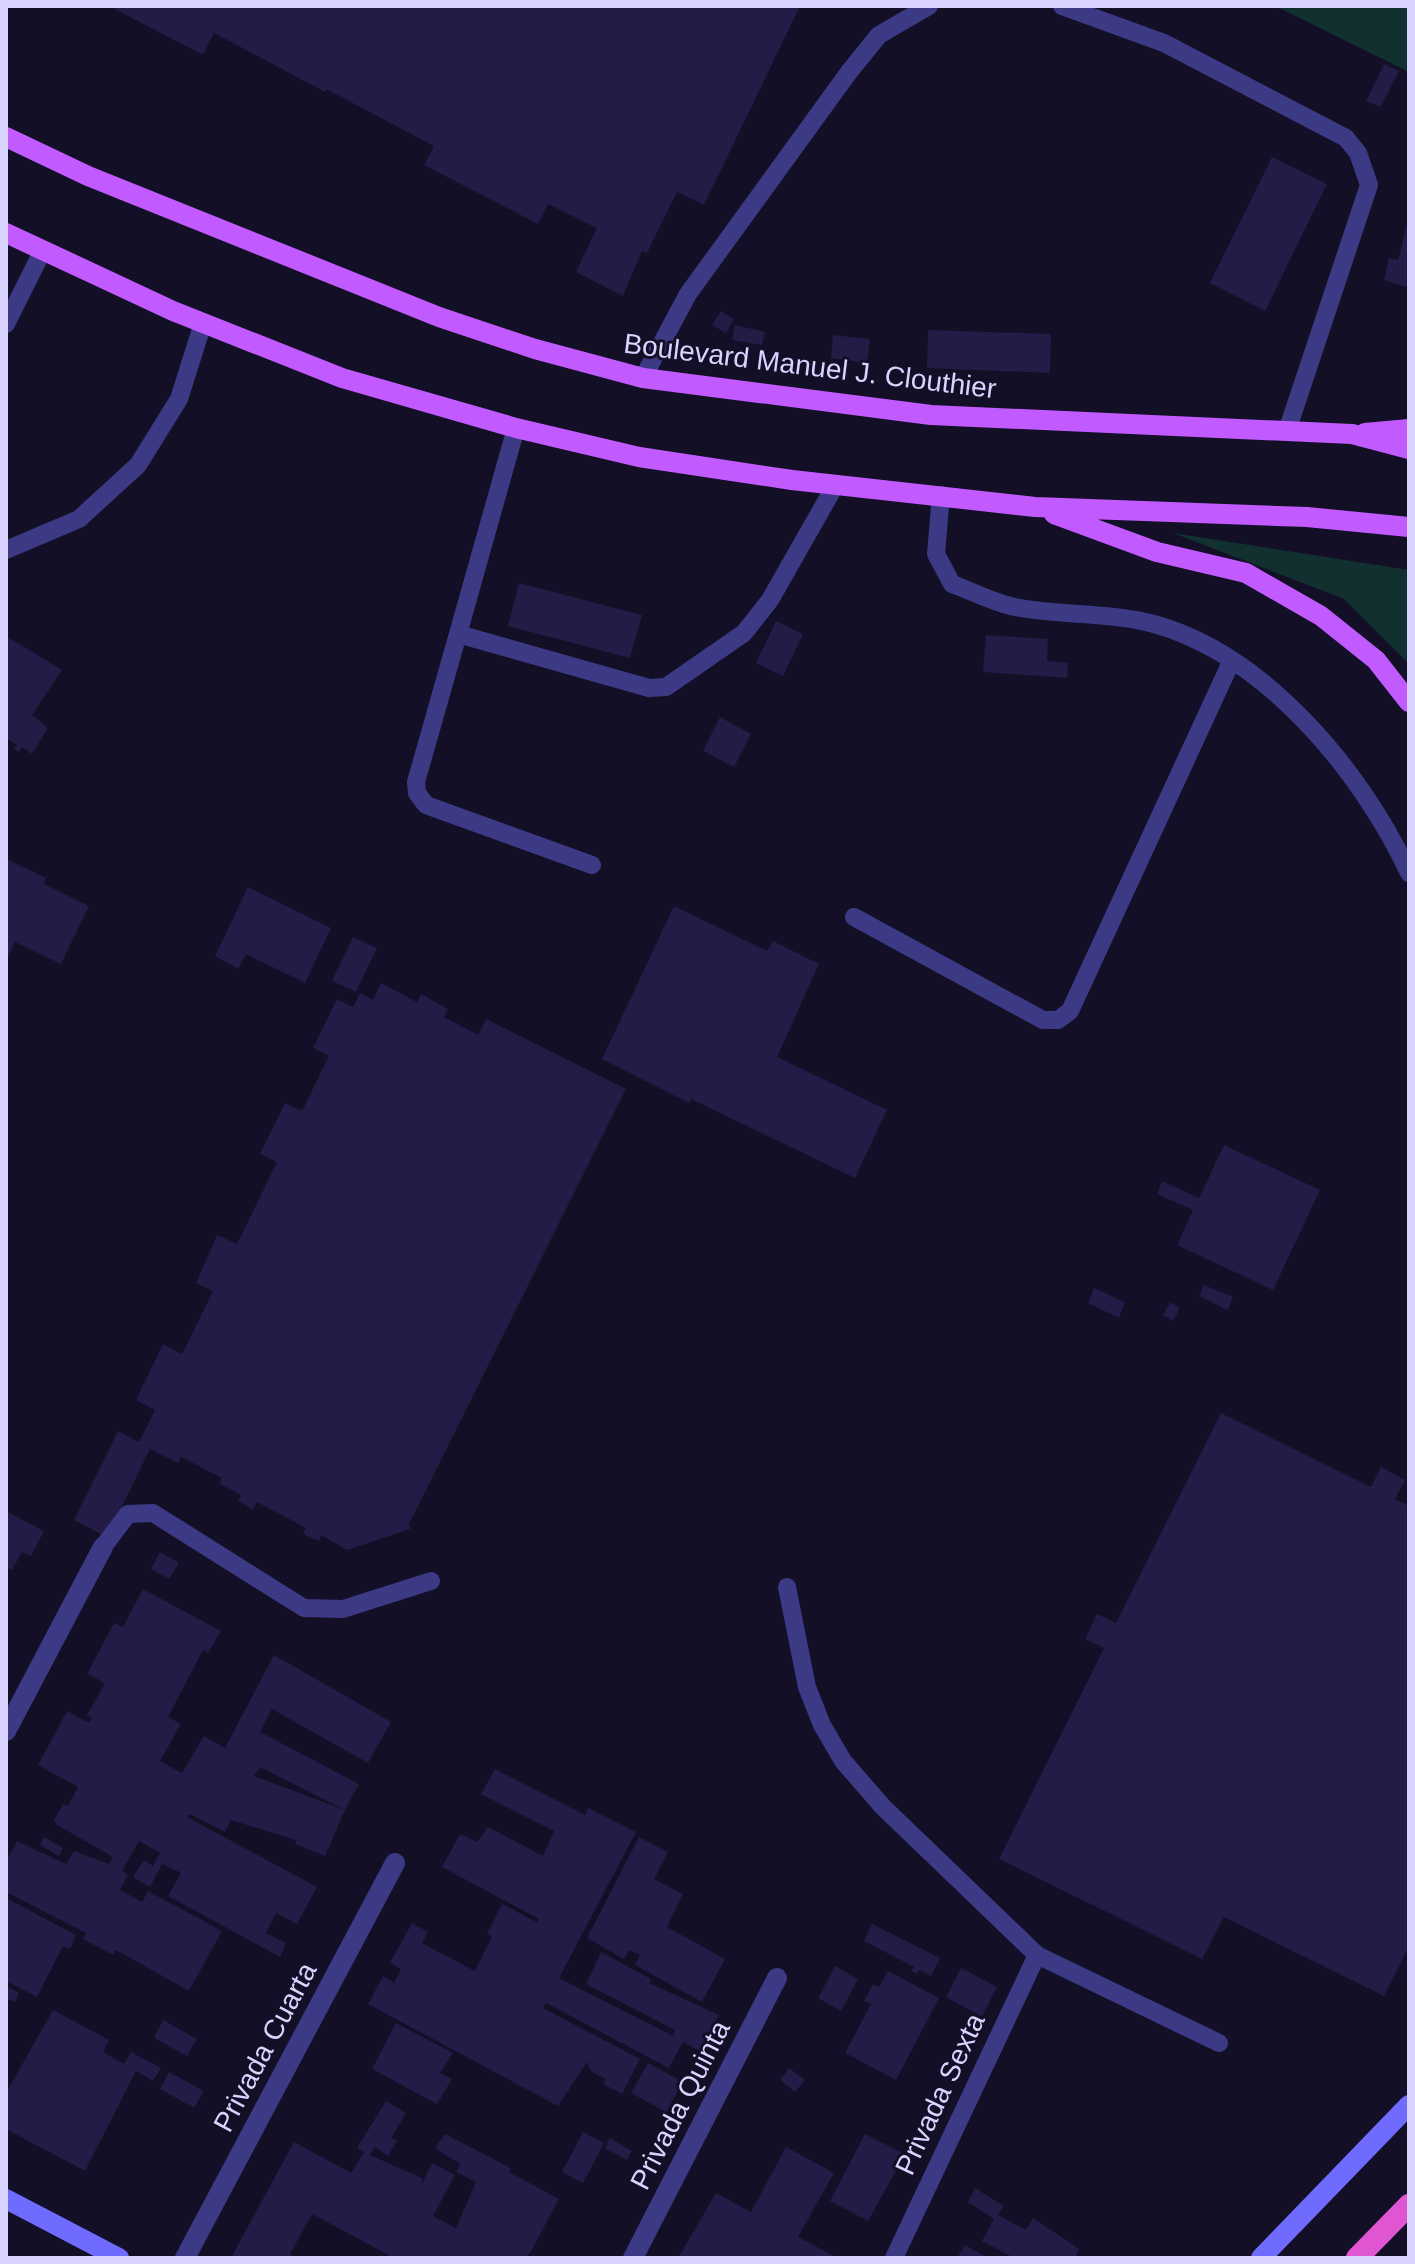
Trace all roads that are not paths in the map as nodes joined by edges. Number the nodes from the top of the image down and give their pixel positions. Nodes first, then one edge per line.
1 (929, 6) edge
2 (1062, 6) edge
3 (6, 137) edge
4 (6, 233) edge
5 (42, 252) junction
6 (203, 323) junction
7 (6, 324) edge
8 (643, 378) junction
9 (516, 428) junction
10 (1409, 429) edge
11 (1287, 431) junction
12 (1352, 434) junction
13 (1409, 449) edge
14 (836, 484) junction
15 (941, 495) junction
16 (1035, 507) junction
17 (1409, 527) edge
18 (6, 550) edge
19 (458, 634) junction
20 (1232, 660) junction
21 (1409, 702) edge
22 (592, 865) dead end
23 (1409, 873) edge
24 (854, 917) dead end
25 (103, 1547) joint
26 (431, 1581) dead end
27 (787, 1587) dead end
28 (6, 1731) edge
29 (395, 1863) dead end
30 (1037, 1955) junction
31 (777, 1978) dead end
32 (1219, 2043) dead end
33 (1409, 2105) edge
34 (6, 2199) edge
35 (1409, 2205) edge
36 (119, 2258) edge
37 (185, 2258) edge
38 (633, 2258) edge
39 (894, 2258) edge
40 (1261, 2258) edge
41 (1357, 2258) edge

1 - 8 lane
2 - 11 lane
3 - 8 main road, Boulevard Manuel J. Clouthier
4 - 5 main road
5 - 6 main road
5 - 7 lane
6 - 9 main road
6 - 18 lane
8 - 11 main road, Boulevard Manuel J. Clouthier
9 - 14 main road
9 - 19 lane
10 - 12 main road
11 - 12 main road, Boulevard Manuel J. Clouthier
12 - 13 main road, Boulevard Manuel J. Clouthier
14 - 15 main road
14 - 19 lane
15 - 16 main road
15 - 20 lane
16 - 17 main road
16 - 21 main road
19 - 22 lane
20 - 23 lane
20 - 24 lane
25 - 26 lane
25 - 28 street
27 - 30 lane
29 - 37 street, Privada Cuarta
30 - 32 lane
30 - 39 lane, Privada Sexta
31 - 38 street, Privada Quinta
33 - 40 main road
34 - 36 main road
35 - 41 highway

